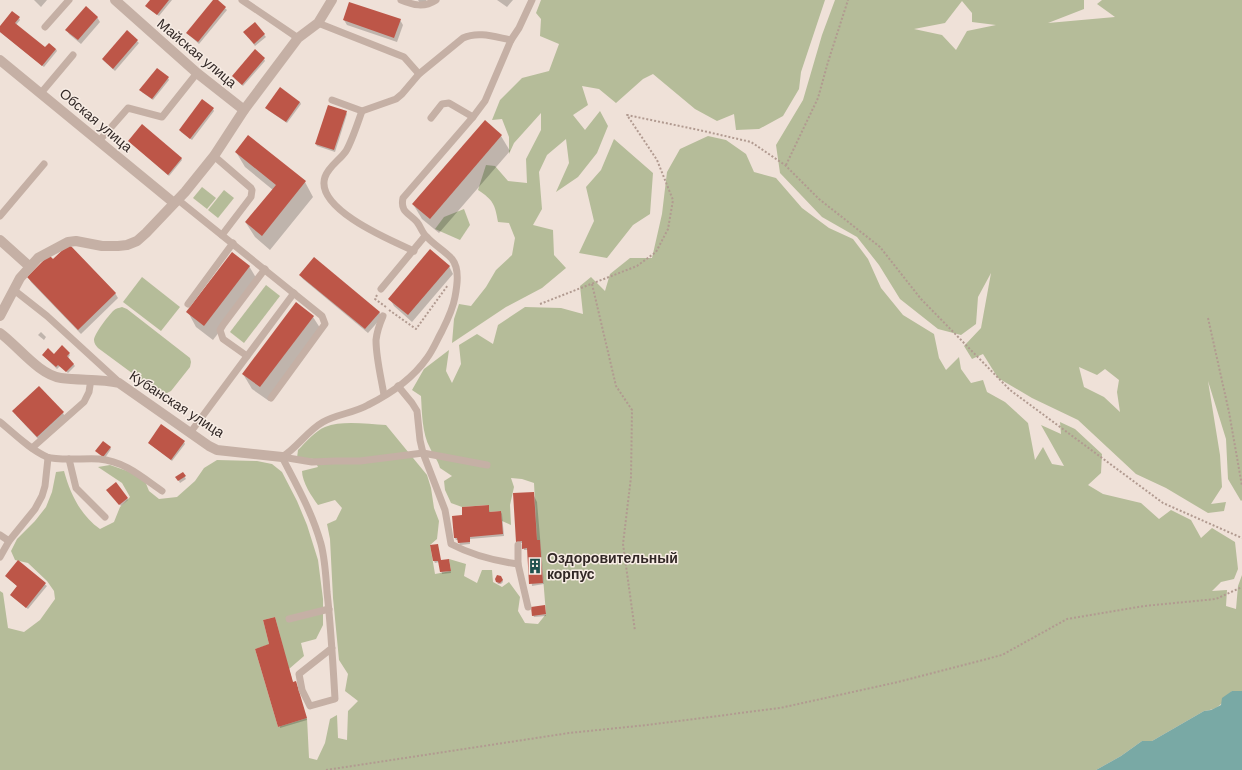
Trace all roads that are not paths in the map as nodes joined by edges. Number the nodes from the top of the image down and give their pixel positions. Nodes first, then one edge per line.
1 (69, 0) edge
2 (116, 0) edge
3 (242, 0) edge
4 (332, 0) edge
5 (400, 0) edge
6 (436, 0) edge
7 (532, 0) edge
8 (318, 23) junction
9 (45, 27) dead end
10 (298, 38) junction
11 (511, 40) junction
12 (73, 55) dead end
13 (0, 60) edge
14 (196, 73) junction
15 (420, 74) junction
16 (41, 93) junction
17 (332, 100) dead end
18 (244, 110) junction
19 (362, 111) junction
20 (474, 117) junction
21 (431, 118) dead end
22 (98, 141) junction
23 (214, 156) junction
24 (44, 164) dead end
25 (176, 201) junction
26 (0, 216) edge
27 (222, 235) junction
28 (425, 236) junction
29 (0, 240) edge
30 (233, 243) junction
31 (414, 251) junction
32 (29, 266) junction
33 (265, 269) junction
34 (381, 289) road end
35 (14, 290) junction
36 (294, 292) junction
37 (188, 304) dead end
38 (0, 316) edge
39 (383, 316) dead end
40 (0, 333) edge
41 (247, 356) junction
42 (91, 379) junction
43 (119, 382) junction
44 (398, 386) junction
45 (384, 395) junction
46 (271, 398) dead end
47 (0, 422) edge
48 (190, 433) junction
49 (32, 448) junction
50 (423, 453) junction
51 (48, 458) junction
52 (282, 458) junction
53 (69, 459) junction
54 (487, 465) dead end
55 (162, 490) dead end
56 (105, 517) dead end
57 (0, 534) edge
58 (9, 541) junction
59 (518, 545) dead end
60 (0, 557) edge
61 (518, 564) junction
62 (528, 607) dead end
63 (329, 609) junction
64 (289, 619) dead end
65 (332, 648) junction

1 - 9 lane
2 - 14 street, Майская улица
3 - 10 lane
4 - 8 street
5 - 6 lane
7 - 11 lane
8 - 10 street
8 - 15 lane
10 - 18 street
11 - 15 lane
11 - 20 lane
12 - 16 lane
13 - 16 street, Обская улица
14 - 18 street, Майская улица
14 - 22 lane
15 - 19 lane
16 - 22 street, Обская улица
17 - 19 lane
18 - 23 street
19 - 31 lane
20 - 21 lane
20 - 28 lane
22 - 25 street, Обская улица
23 - 25 street
23 - 27 lane
24 - 26 lane
25 - 27 lane
25 - 32 street
27 - 30 lane
28 - 31 lane
28 - 44 lane
29 - 32 street
30 - 33 lane
30 - 37 lane
31 - 34 lane
32 - 35 street
33 - 36 lane
33 - 41 lane
35 - 38 street
35 - 43 lane
36 - 41 lane
36 - 46 lane
39 - 45 lane
40 - 42 street, Кубанская улица
41 - 48 lane
42 - 43 street, Кубанская улица
42 - 49 lane
43 - 48 street, Кубанская улица
44 - 45 lane
44 - 50 lane
45 - 52 lane
47 - 49 lane
48 - 52 street, Кубанская улица
49 - 51 lane
50 - 52 lane
50 - 54 lane
50 - 61 lane
51 - 53 lane
51 - 58 lane
52 - 63 lane
53 - 55 lane
53 - 56 lane
57 - 58 lane
58 - 60 lane
59 - 61 lane
61 - 62 lane
63 - 64 lane
63 - 65 lane
65 - 65 lane

